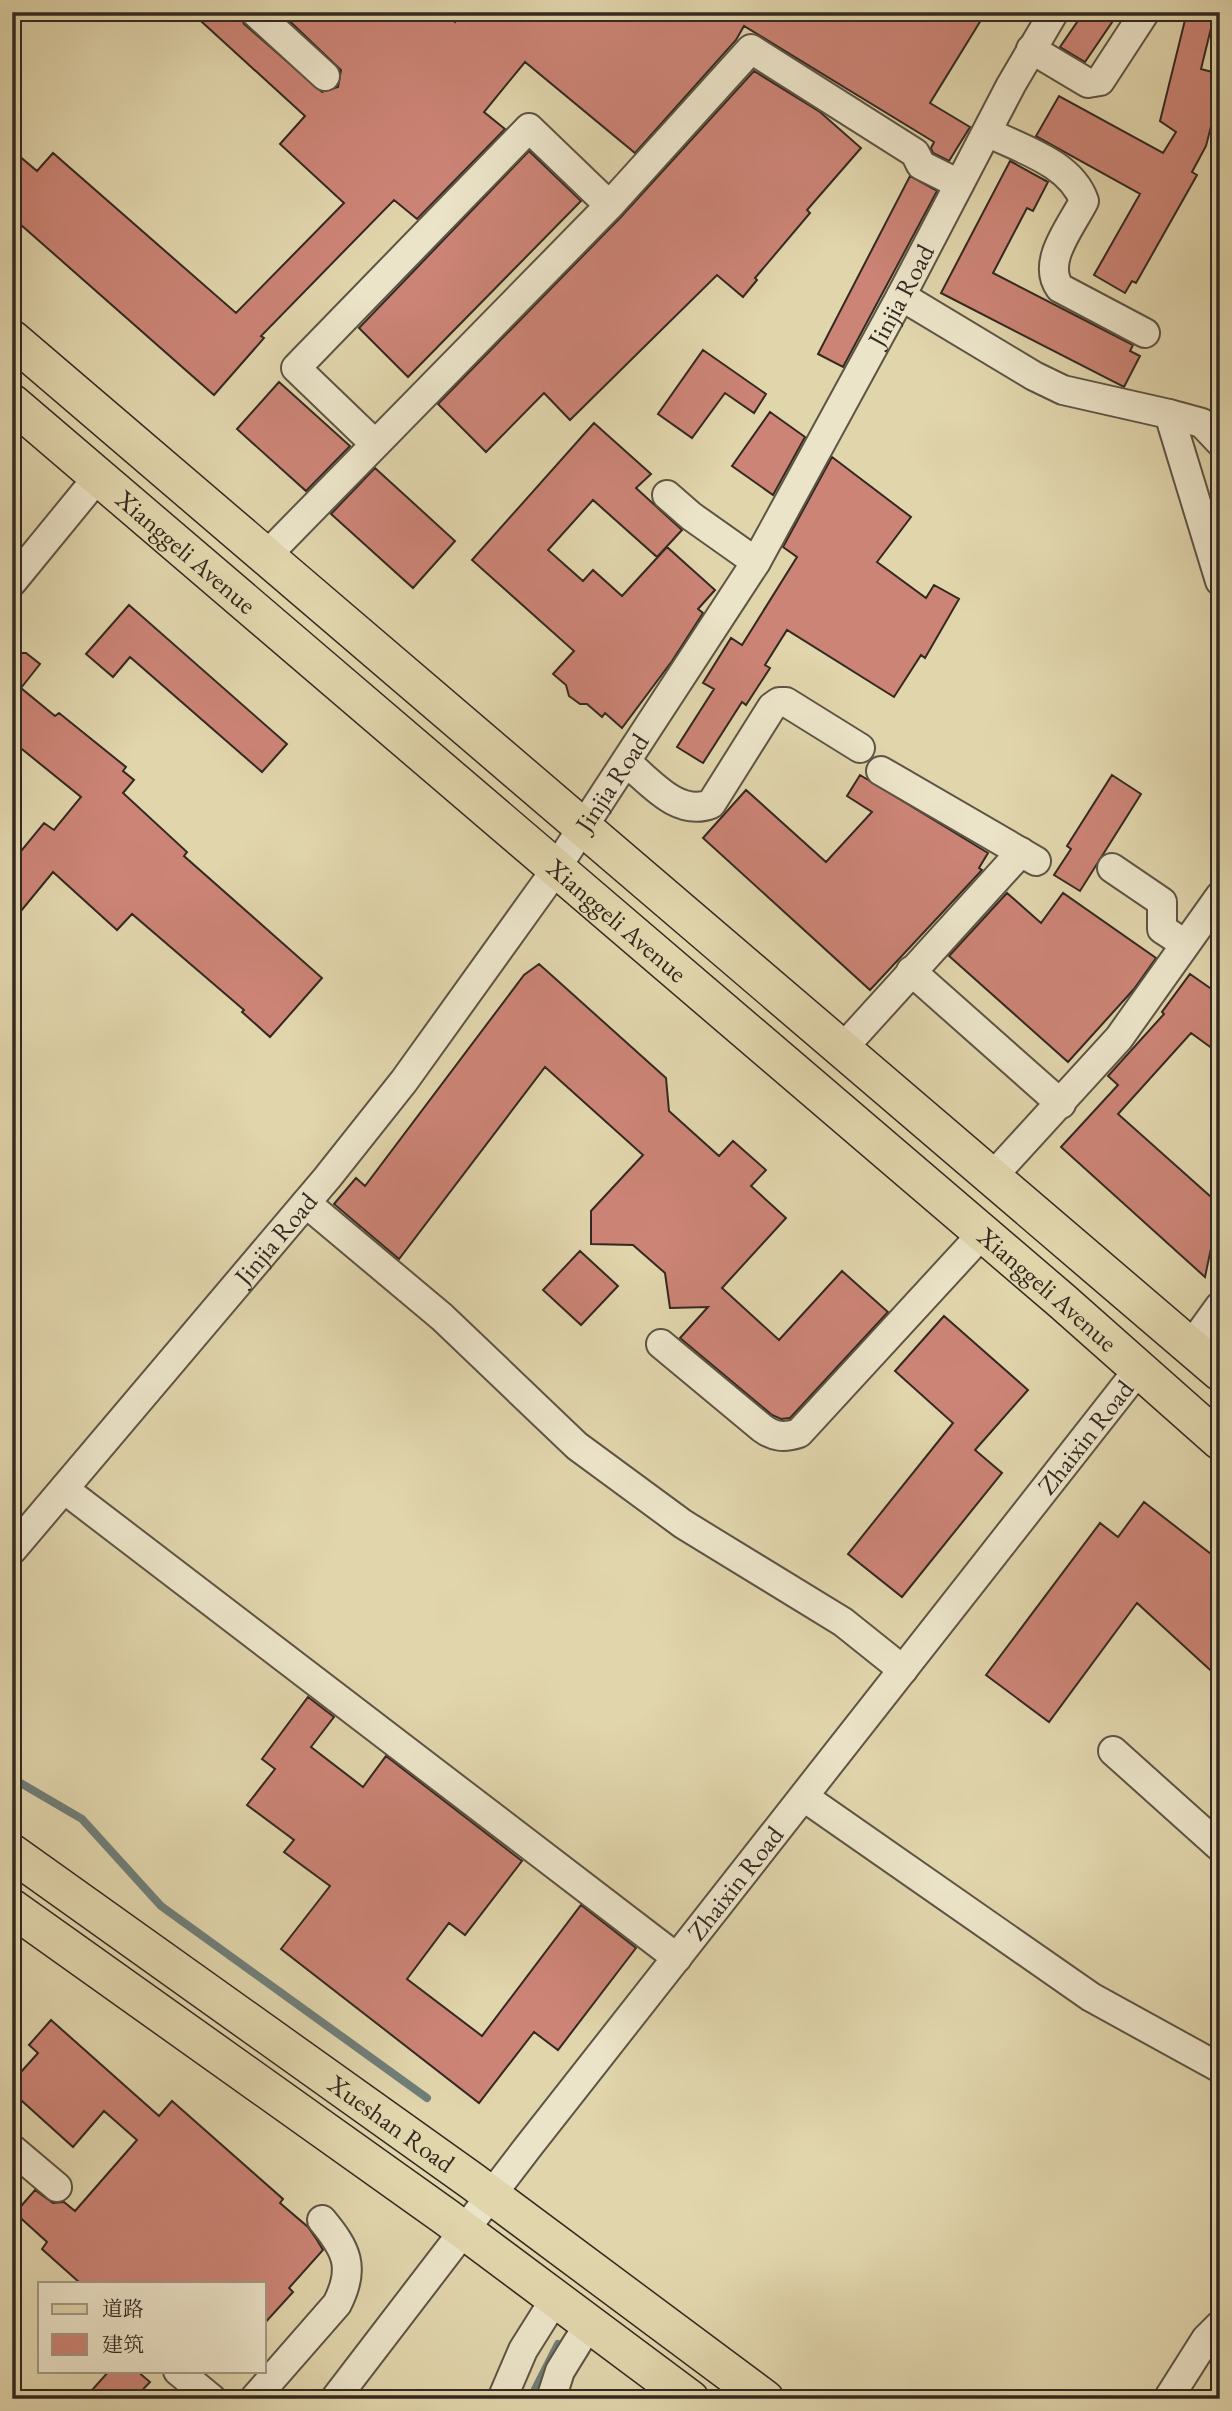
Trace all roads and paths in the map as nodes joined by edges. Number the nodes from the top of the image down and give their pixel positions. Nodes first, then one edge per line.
1 (255, 12) edge
2 (1054, 12) edge
3 (1145, 12) edge
4 (1031, 49) junction
5 (325, 76) dead end
6 (987, 132) junction
7 (960, 184) junction
8 (609, 205) junction
9 (901, 296) junction
10 (1145, 333) dead end
11 (12, 339) edge
12 (12, 403) edge
13 (1169, 414) junction
14 (1220, 442) edge
15 (375, 444) junction
16 (98, 477) junction
17 (667, 495) dead end
18 (266, 556) junction
19 (756, 562) junction
20 (1220, 581) edge
21 (12, 582) edge
22 (860, 748) dead end
23 (626, 762) junction
24 (881, 771) dead end
25 (583, 827) junction
26 (556, 868) junction
27 (1112, 868) dead end
28 (1220, 895) edge
29 (1185, 944) junction
30 (911, 971) junction
31 (842, 1049) junction
32 (1061, 1104) junction
33 (992, 1177) junction
34 (306, 1203) junction
35 (983, 1233) junction
36 (1220, 1306) edge
37 (661, 1344) dead end
38 (1191, 1346) junction
39 (1139, 1369) junction
40 (1220, 1372) edge
41 (1220, 1441) edge
42 (64, 1489) junction
43 (12, 1550) edge
44 (903, 1671) junction
45 (1113, 1751) dead end
46 (804, 1797) junction
47 (1220, 1847) edge
48 (12, 1853) edge
49 (12, 1908) edge
50 (677, 1958) junction
51 (1220, 2068) edge
52 (12, 2148) edge
53 (57, 2187) dead end
54 (491, 2196) junction
55 (322, 2220) dead end
56 (464, 2231) junction
57 (555, 2299) junction
58 (589, 2324) junction
59 (1220, 2325) edge
60 (179, 2372) edge
61 (212, 2399) edge
62 (254, 2399) edge
63 (335, 2399) edge
64 (502, 2399) edge
65 (551, 2399) edge
66 (690, 2399) edge
67 (765, 2399) edge
68 (1168, 2399) edge

1 - 5 street
2 - 4 street, Jinjia Road
3 - 4 street
4 - 6 street, Jinjia Road
6 - 7 street, Jinjia Road
6 - 10 street
7 - 8 street
7 - 9 street, Jinjia Road
8 - 15 street
8 - 15 street
9 - 13 street
9 - 19 street, Jinjia Road
11 - 18 main road, Xianggeli Avenue
12 - 16 main road, Xianggeli Avenue
13 - 14 street
13 - 20 street
15 - 18 street
16 - 21 street
16 - 26 main road, Xianggeli Avenue
17 - 19 street
18 - 25 main road, Xianggeli Avenue
19 - 23 street, Jinjia Road
22 - 23 street
23 - 25 street, Jinjia Road
24 - 30 street
25 - 26 street, Jinjia Road
25 - 31 main road, Xianggeli Avenue
26 - 34 street, Jinjia Road
26 - 35 main road, Xianggeli Avenue
27 - 29 street
28 - 29 street
29 - 32 street
30 - 31 street
30 - 32 street
31 - 33 main road, Xianggeli Avenue
32 - 33 street
33 - 38 main road, Xianggeli Avenue
34 - 42 street, Jinjia Road
34 - 44 street
35 - 37 street
35 - 39 main road, Xianggeli Avenue
36 - 38 street
38 - 40 main road, Xianggeli Avenue
39 - 41 main road, Xianggeli Avenue
39 - 44 street, Zhaixin Road
42 - 43 street, Jinjia Road
42 - 50 street
44 - 46 street, Zhaixin Road
45 - 47 street
46 - 50 street, Zhaixin Road
46 - 51 street
48 - 54 main road, Xueshan Road
49 - 56 main road, Xueshan Road
50 - 54 street, Zhaixin Road
52 - 53 street
54 - 56 street, Zhaixin Road
54 - 67 main road, Xueshan Road
55 - 62 street
56 - 57 main road, Xueshan Road
56 - 63 street, Zhaixin Road
57 - 58 main road, Xueshan Road
57 - 64 street
58 - 65 street
58 - 66 main road, Xueshan Road
59 - 68 street
60 - 61 street

